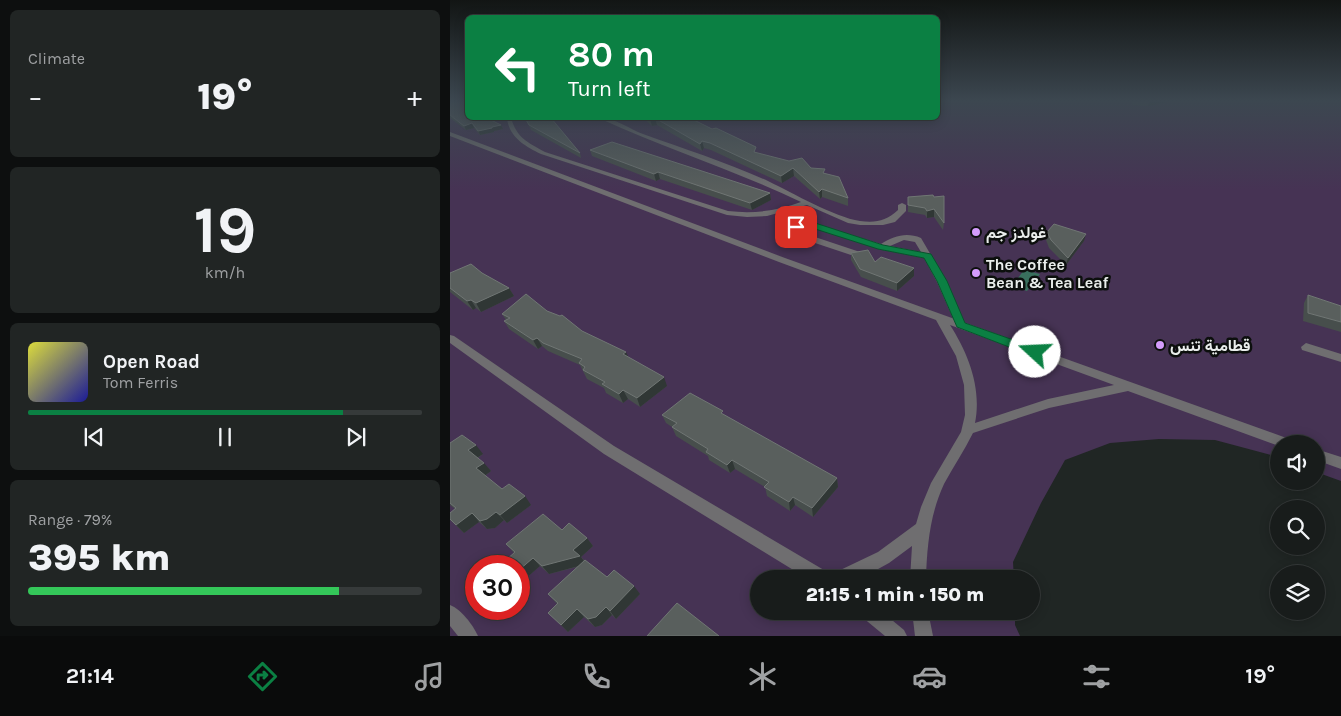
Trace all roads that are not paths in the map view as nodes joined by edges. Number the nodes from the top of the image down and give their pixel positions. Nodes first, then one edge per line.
1 (512, 130) edge
2 (629, 130) edge
3 (450, 134) edge
4 (806, 203) junction
5 (902, 205) dead end
6 (882, 247) junction
7 (860, 255) edge
8 (927, 256) junction
9 (940, 318) junction
10 (961, 325) junction
11 (450, 338) edge
12 (1306, 347) dead end
13 (1341, 358) edge
14 (1127, 386) junction
15 (968, 430) junction
16 (1270, 438) edge
17 (1325, 457) edge
18 (1341, 463) edge
19 (922, 528) junction
20 (807, 570) edge
21 (859, 570) edge
22 (919, 570) edge
23 (450, 613) edge
24 (879, 620) edge
25 (921, 620) edge
26 (470, 636) edge
27 (898, 636) edge
28 (924, 636) edge

1 - 4 street
2 - 4 street
3 - 9 street
4 - 5 street
6 - 7 street
6 - 8 street
6 - 8 street
8 - 10 street
9 - 10 street
9 - 15 street
10 - 14 street
11 - 20 street
12 - 13 street
14 - 15 street
14 - 16 street
15 - 19 street
17 - 18 street
19 - 21 street
19 - 22 street
23 - 26 street
24 - 27 street
25 - 28 street

